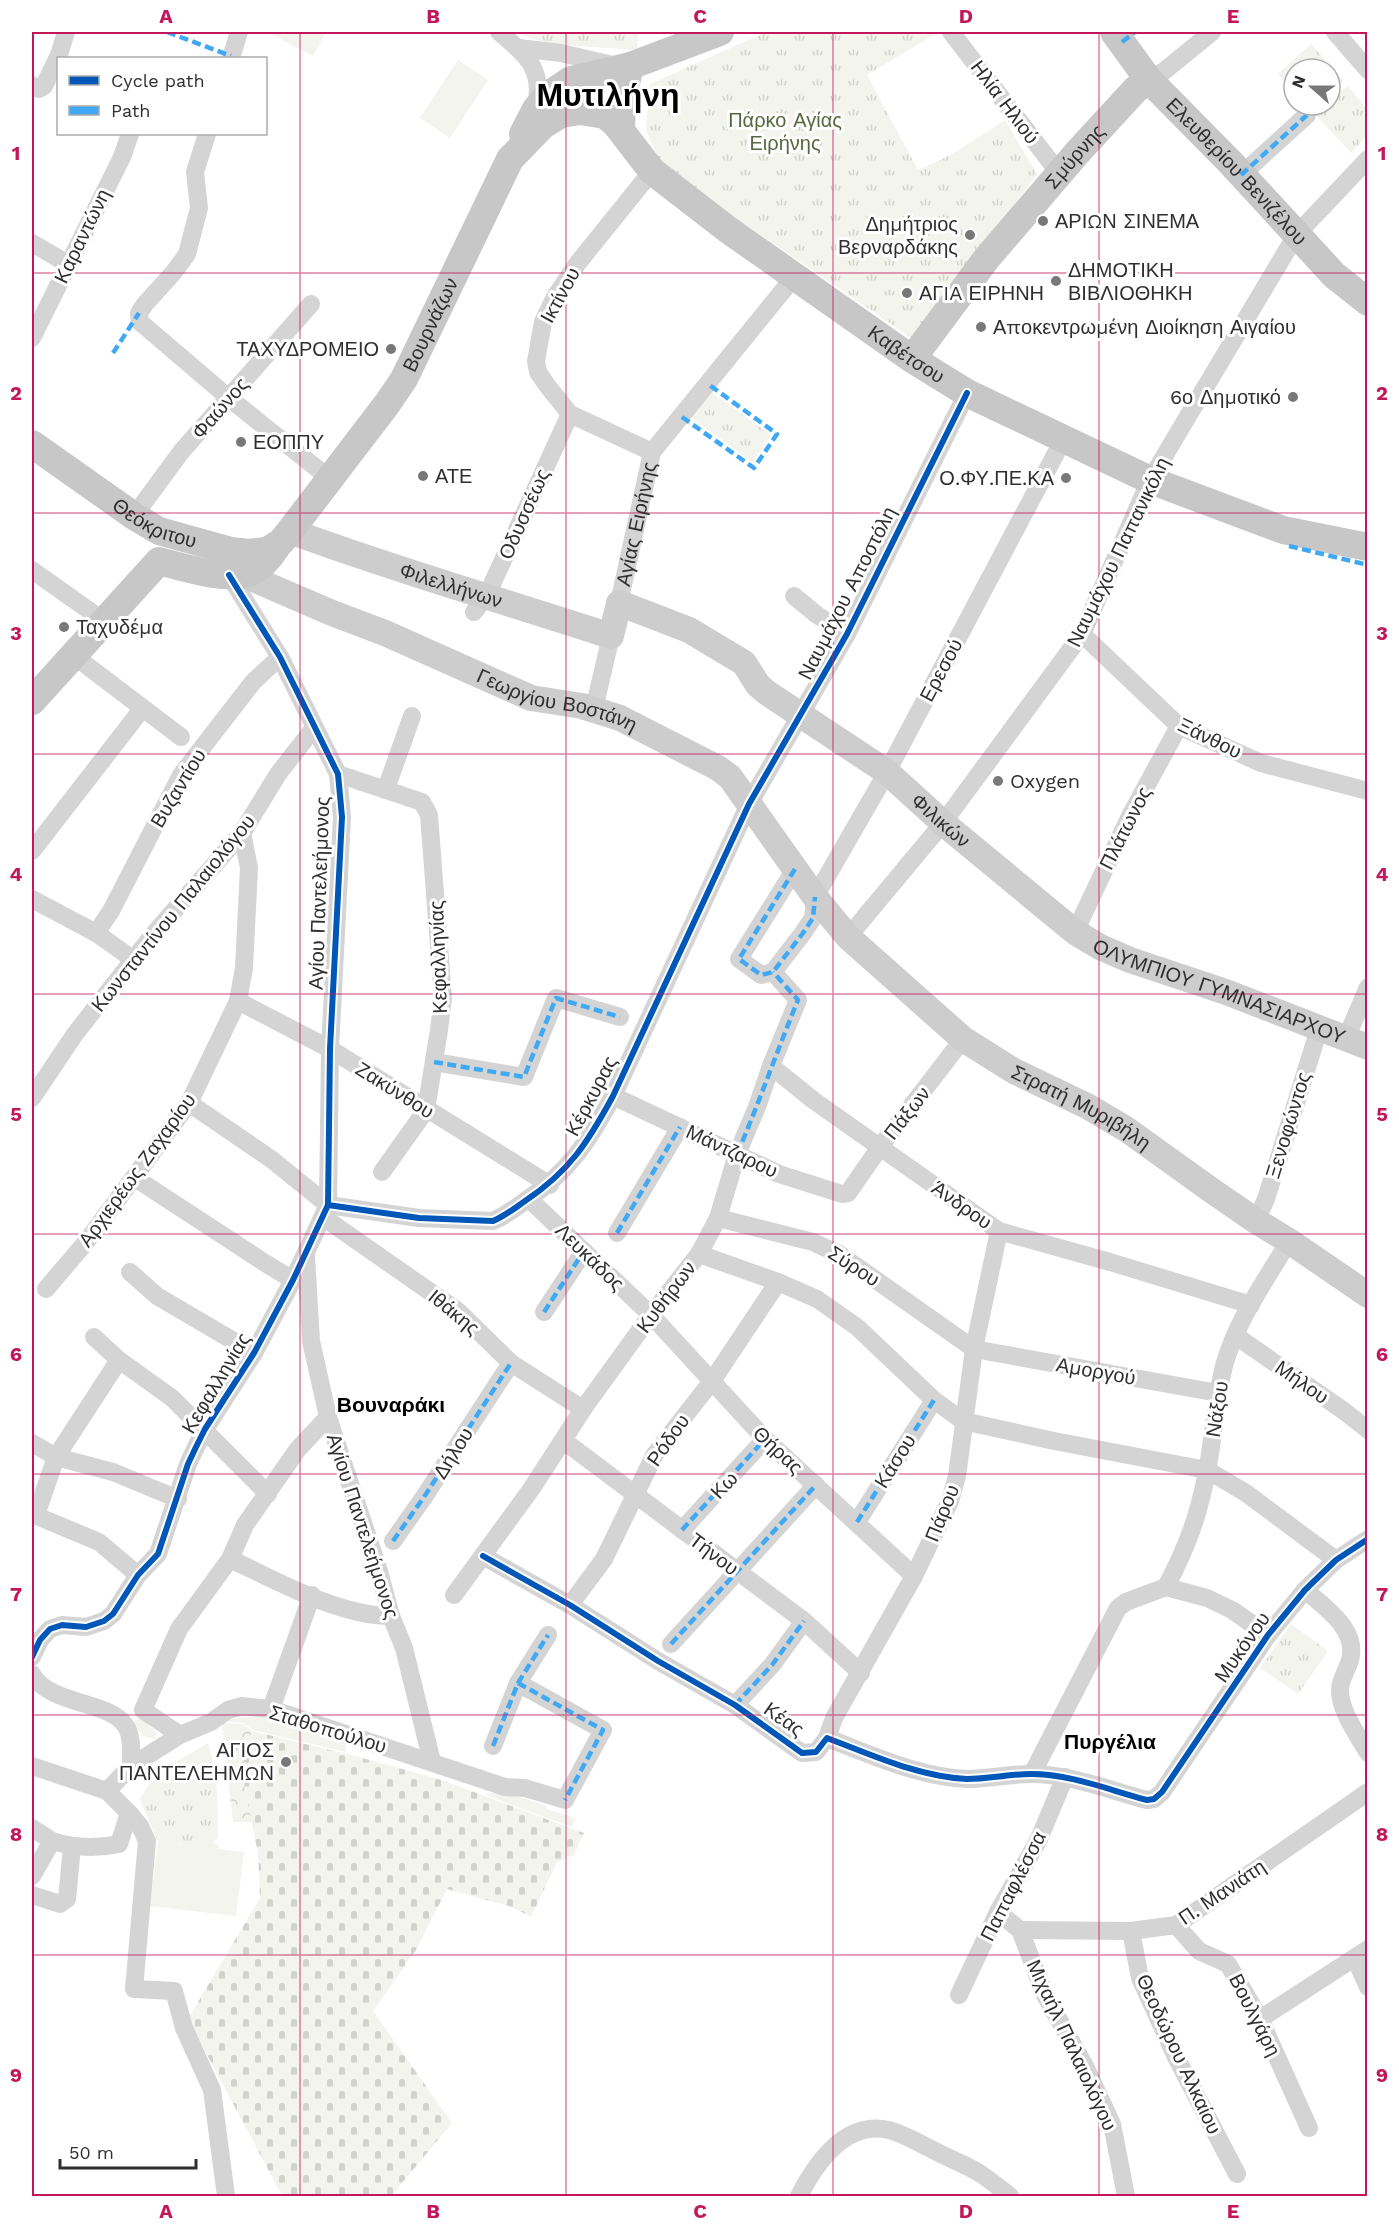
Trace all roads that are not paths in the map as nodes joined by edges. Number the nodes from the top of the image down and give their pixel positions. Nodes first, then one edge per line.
1 (66, 32) edge
2 (239, 32) edge
3 (499, 32) edge
4 (720, 32) edge
5 (951, 32) edge
6 (1114, 32) edge
7 (1212, 32) edge
8 (1335, 32) edge
9 (519, 48) junction
10 (58, 57) edge
11 (231, 57) edge
12 (57, 58) edge
13 (625, 66) junction
14 (1368, 70) edge
15 (1148, 79) junction
16 (38, 86) edge
17 (548, 112) junction
18 (1305, 117) edge
19 (621, 130) junction
20 (130, 135) edge
21 (207, 135) edge
22 (1368, 159) edge
23 (652, 171) junction
24 (1059, 173) junction
25 (1241, 175) junction
26 (1296, 235) junction
27 (32, 243) edge
28 (68, 264) junction
29 (794, 277) junction
30 (1368, 302) edge
31 (311, 304) dead end
32 (32, 338) edge
33 (912, 359) junction
34 (967, 393) junction
35 (229, 398) junction
36 (570, 414) junction
37 (1063, 440) junction
38 (32, 444) edge
39 (652, 452) junction
40 (329, 478) junction
41 (1150, 480) junction
42 (134, 516) junction
43 (159, 531) junction
44 (285, 537) junction
45 (1368, 547) edge
46 (196, 555) junction
47 (159, 561) junction
48 (32, 570) edge
49 (236, 575) junction
50 (794, 596) dead end
51 (619, 603) junction
52 (481, 604) junction
53 (104, 621) junction
54 (847, 634) junction
55 (1082, 634) junction
56 (611, 636) junction
57 (73, 655) junction
58 (280, 657) junction
59 (32, 701) edge
60 (142, 709) junction
61 (594, 709) junction
62 (412, 716) dead end
63 (801, 716) junction
64 (1179, 726) junction
65 (314, 728) junction
66 (181, 737) dead end
67 (887, 771) junction
68 (338, 774) junction
69 (386, 789) junction
70 (1368, 791) edge
71 (748, 804) junction
72 (943, 823) junction
73 (242, 833) junction
74 (32, 851) edge
75 (795, 869) junction
76 (815, 897) junction
77 (32, 898) edge
78 (1075, 932) junction
79 (96, 933) junction
80 (848, 937) junction
81 (134, 960) junction
82 (773, 972) junction
83 (1368, 987) edge
84 (238, 1001) junction
85 (620, 1017) dead end
86 (1319, 1029) junction
87 (963, 1039) junction
88 (1357, 1043) edge
89 (330, 1049) junction
90 (434, 1062) junction
91 (771, 1066) junction
92 (613, 1096) junction
93 (32, 1098) edge
94 (189, 1103) junction
95 (426, 1110) junction
96 (680, 1127) junction
97 (880, 1147) junction
98 (736, 1154) junction
99 (382, 1172) dead end
100 (135, 1178) junction
101 (550, 1185) junction
102 (852, 1188) joint
103 (529, 1199) junction
104 (325, 1211) junction
105 (718, 1218) junction
106 (1256, 1221) junction
107 (999, 1231) junction
108 (617, 1233) dead end
109 (1289, 1240) junction
110 (584, 1251) junction
111 (306, 1252) junction
112 (699, 1254) junction
113 (130, 1272) dead end
114 (293, 1280) junction
115 (778, 1282) junction
116 (46, 1288) dead end
117 (1368, 1295) edge
118 (1251, 1305) junction
119 (544, 1312) dead end
120 (651, 1315) junction
121 (1236, 1336) junction
122 (94, 1337) dead end
123 (974, 1349) junction
124 (254, 1353) junction
125 (119, 1360) junction
126 (511, 1363) junction
127 (712, 1381) junction
128 (1218, 1393) junction
129 (934, 1400) junction
130 (583, 1409) junction
131 (328, 1417) junction
132 (963, 1421) junction
133 (205, 1429) junction
134 (1368, 1430) edge
135 (765, 1440) junction
136 (564, 1441) junction
137 (32, 1443) edge
138 (56, 1457) junction
139 (1207, 1470) junction
140 (816, 1485) junction
141 (268, 1494) junction
142 (635, 1494) junction
143 (178, 1499) junction
144 (34, 1515) edge
145 (856, 1522) junction
146 (682, 1530) junction
147 (1368, 1539) edge
148 (393, 1541) dead end
149 (483, 1556) junction
150 (230, 1559) junction
151 (1336, 1560) junction
152 (737, 1572) junction
153 (138, 1575) junction
154 (914, 1576) junction
155 (1166, 1587) junction
156 (1305, 1590) junction
157 (312, 1595) junction
158 (454, 1595) dead end
159 (570, 1605) junction
160 (391, 1616) junction
161 (804, 1621) junction
162 (548, 1635) dead end
163 (1268, 1635) junction
164 (671, 1644) dead end
165 (32, 1657) edge
166 (861, 1673) junction
167 (34, 1678) edge
168 (518, 1683) junction
169 (735, 1705) junction
170 (271, 1709) junction
171 (180, 1735) junction
172 (827, 1738) junction
173 (493, 1746) dead end
174 (1368, 1753) edge
175 (432, 1762) junction
176 (32, 1766) edge
177 (131, 1766) junction
178 (1032, 1774) junction
179 (1065, 1777) junction
180 (107, 1791) junction
181 (1162, 1792) joint
182 (1368, 1792) edge
183 (129, 1813) junction
184 (32, 1828) edge
185 (52, 1841) junction
186 (72, 1847) junction
187 (32, 1876) edge
188 (32, 1895) edge
189 (998, 1912) junction
190 (1176, 1925) junction
191 (1020, 1930) junction
192 (1131, 1931) junction
193 (1361, 1953) edge
194 (1368, 1987) edge
195 (959, 1995) dead end
196 (1260, 2019) junction
197 (1309, 2128) dead end
198 (1237, 2174) dead end
199 (226, 2196) edge
200 (799, 2196) edge
201 (1010, 2196) edge
202 (1126, 2196) edge

1 - 10 street
2 - 11 street
3 - 9 street
4 - 13 main road
5 - 24 street, Ηλία Ηλιού
6 - 15 main road, Ελευθερίου Βενιζέλου
7 - 15 street, Σμύρνης
8 - 14 street
9 - 13 street
9 - 17 street
12 - 16 street
13 - 17 main road, Βουρνάζων
13 - 19 main road
15 - 24 main road, Σμύρνης
15 - 25 main road, Ελευθερίου Βενιζέλου
17 - 19 main road, Καβέτσου
17 - 40 main road, Βουρνάζων
18 - 25 street
19 - 23 main road, Καβέτσου
20 - 28 street, Καραντώνη
21 - 35 street
22 - 26 street, Ναυμάχου Παπανικόλη
23 - 29 main road, Καβέτσου
23 - 36 street, Ικτίνου
24 - 33 main road, Σμύρνης
25 - 26 main road, Ελευθερίου Βενιζέλου
26 - 30 main road, Ελευθερίου Βενιζέλου
26 - 41 street, Ναυμάχου Παπανικόλη
27 - 28 street
28 - 32 street, Καραντώνη
29 - 33 main road, Καβέτσου
29 - 39 street, Αγίας Ειρήνης
31 - 35 street, Φαώνος
33 - 34 main road, Καβέτσου
34 - 37 main road, Καβέτσου
34 - 54 street, Ναυμάχου Αποστόλη
35 - 40 street
35 - 42 street, Φαώνος
36 - 39 street, Ικτίνου
36 - 52 street, Οδυσσέως
37 - 41 main road, Καβέτσου
37 - 67 street, Ερεσού
38 - 42 main road, Θεόκριτου
39 - 51 street, Αγίας Ειρήνης
40 - 44 main road, Βουρνάζων
41 - 45 main road, Καβέτσου
41 - 55 street, Ναυμάχου Παπανικόλη
42 - 43 main road, Θεόκριτου
43 - 46 main road, Θεόκριτου
43 - 47 main road
44 - 46 main road, Θεόκριτου
44 - 49 main road, Βουρνάζων
44 - 52 main road, Φιλελλήνων
46 - 47 main road
46 - 49 main road
47 - 53 main road
48 - 53 street
49 - 58 street, Αγίου Παντελεήμονος
49 - 61 main road, Γεωργίου Βοστάνη
50 - 54 street
51 - 56 main road, Αγίας Ειρήνης
51 - 63 main road
52 - 56 main road, Φιλελλήνων
53 - 57 main road
54 - 63 street, Ναυμάχου Αποστόλη
55 - 64 street, Ξάνθου
55 - 72 street, Ναυμάχου Παπανικόλη
56 - 61 street, Αγίας Ειρήνης
57 - 59 main road
57 - 60 street
58 - 65 street, Αγίου Παντελεήμονος
58 - 79 street, Βυζαντίου
60 - 66 street
60 - 74 street
61 - 71 main road, Γεωργίου Βοστάνη
62 - 69 street
63 - 67 main road, Φιλικών
63 - 71 street, Ναυμάχου Αποστόλη
64 - 70 street, Ξάνθου
64 - 78 street, Πλάτωνος
65 - 68 street, Αγίου Παντελεήμονος
65 - 73 street, Κωνσταντίνου Παλαιολόγου
67 - 72 main road, Φιλικών
67 - 76 street, Ερεσού
68 - 69 street
68 - 89 street, Αγίου Παντελεήμονος
69 - 90 street, Κεφαλληνίας
71 - 75 main road, Γεωργίου Βοστάνη
71 - 92 street, Κέρκυρας
72 - 78 main road, Φιλικών
72 - 80 street, Ναυμάχου Παπανικόλη
73 - 81 street, Κωνσταντίνου Παλαιολόγου
73 - 84 street, Αρχιερέως Ζαχαρίου
75 - 76 main road, Γεωργίου Βοστάνη
75 - 82 street
76 - 80 main road, Στρατή Μυριβήλη
76 - 82 street, Ερεσού
77 - 79 street
78 - 86 main road, ΟΛΥΜΠΙΟΥ ΓΥΜΝΑΣΙΑΡΧΟΥ
79 - 81 street
80 - 87 main road, Στρατή Μυριβήλη
81 - 93 street, Κωνσταντίνου Παλαιολόγου
82 - 91 street, Κυθήρων
83 - 88 street
84 - 89 street, Ζακύνθου
84 - 94 street, Αρχιερέως Ζαχαρίου
85 - 90 street
86 - 88 main road, ΟΛΥΜΠΙΟΥ ΓΥΜΝΑΣΙΑΡΧΟΥ
86 - 106 street, Ξενοφώντος
87 - 97 street, Πάξων
87 - 106 main road, Στρατή Μυριβήλη
89 - 95 street, Ζακύνθου
89 - 104 street, Αγίου Παντελεήμονος
90 - 95 street, Κεφαλληνίας
91 - 97 street, Άνδρου
91 - 98 street, Κυθήρων
92 - 96 street, Μάντζαρου
92 - 101 street, Κέρκυρας
94 - 100 street, Αρχιερέως Ζαχαρίου
94 - 104 street, Ιθάκης
95 - 99 street, Κεφαλληνίας
95 - 101 street, Ζακύνθου
96 - 98 street, Μάντζαρου
96 - 108 street
97 - 102 street, Πάξων
97 - 107 street, Άνδρου
98 - 102 street, Μάντζαρου
98 - 105 street, Κυθήρων
100 - 114 street
100 - 116 street, Αρχιερέως Ζαχαρίου
101 - 103 street, Κέρκυρας
103 - 104 street, Κέρκυρας
103 - 110 street, Λευκάδος
104 - 111 street, Κεφαλληνίας
104 - 126 street, Ιθάκης
105 - 112 street, Κυθήρων
105 - 123 street, Σύρου
106 - 109 main road, Στρατή Μυριβήλη
107 - 118 street, Άνδρου
107 - 123 street, Πάρου
109 - 117 main road, Στρατή Μυριβήλη
109 - 118 street, Νάξου
110 - 119 street
110 - 120 street, Λευκάδος
111 - 114 street, Κεφαλληνίας
111 - 131 street, Αγίου Παντελεήμονος
112 - 115 street
112 - 120 street, Κυθήρων
113 - 124 street
114 - 124 street, Κεφαλληνίας
115 - 127 street, Ρόδου
115 - 129 street
118 - 121 street, Νάξου
120 - 127 street, Θήρας
120 - 130 street, Κυθήρων
121 - 128 street, Νάξου
121 - 134 street, Μήλου
122 - 125 street
123 - 128 street, Αμοργού
123 - 132 street, Πάρου
124 - 133 street, Κεφαλληνίας
125 - 133 street
125 - 138 street
126 - 130 street, Ιθάκης
126 - 148 street, Δήλου
127 - 135 street, Θήρας
127 - 142 street, Ρόδου
128 - 139 street, Νάξου
129 - 132 street
129 - 145 street, Κάσου
130 - 136 street, Κυθήρων
131 - 141 street
131 - 160 street, Αγίου Παντελεήμονος
132 - 139 street
132 - 154 street, Πάρου
133 - 141 street
133 - 143 street, Κεφαλληνίας
135 - 140 street, Θήρας
135 - 146 street, Κω
136 - 142 street, Τήνου
136 - 149 street, Κυθήρων
137 - 138 street
138 - 143 street
138 - 144 street
139 - 151 street
139 - 155 street, Νάξου
140 - 145 street, Θήρας
140 - 152 street
141 - 150 street
142 - 146 street, Τήνου
142 - 159 street, Ρόδου
143 - 153 street, Κεφαλληνίας
144 - 153 street
145 - 154 street, Θήρας
146 - 152 street, Τήνου
147 - 151 street, Μυκόνου
149 - 158 street, Κυθήρων
149 - 159 street, Κέας
150 - 157 street
150 - 171 street
151 - 156 street, Μυκόνου
152 - 161 street, Τήνου
152 - 164 street
153 - 165 street, Κεφαλληνίας
154 - 166 street, Πάρου
155 - 163 street
155 - 178 street
156 - 163 street, Μυκόνου
156 - 174 street
157 - 160 street
157 - 170 street
159 - 169 street, Κέας
160 - 175 street, Αγίου Παντελεήμονος
161 - 166 street, Τήνου
161 - 169 street
162 - 168 street
163 - 181 street, Μυκόνου
166 - 172 street, Πάρου
167 - 177 street
168 - 173 street
168 - 175 street, Σταθοπούλου
169 - 172 street, Κέας
170 - 171 street, Σταθοπούλου
170 - 175 street, Σταθοπούλου
171 - 177 street, Σταθοπούλου
172 - 178 street, Κέας
176 - 180 street
177 - 180 street, Σταθοπούλου
178 - 179 street, Κέας
179 - 181 street, Κέας
179 - 189 street, Παπαφλέσσα
180 - 183 street
182 - 190 street, Π. Μανιάτη
183 - 186 street
183 - 199 street
184 - 185 street
185 - 186 street
185 - 187 street
186 - 188 street
189 - 191 street, Μιχαήλ Παλαιολόγου
189 - 195 street, Παπαφλέσσα
190 - 192 street, Π. Μανιάτη
190 - 196 street, Βουλγάρη
191 - 192 street, Π. Μανιάτη
191 - 202 street, Μιχαήλ Παλαιολόγου
192 - 198 street, Θεοδώρου Αλκαίου
193 - 194 street
193 - 196 street
196 - 197 street, Βουλγάρη
200 - 201 street

